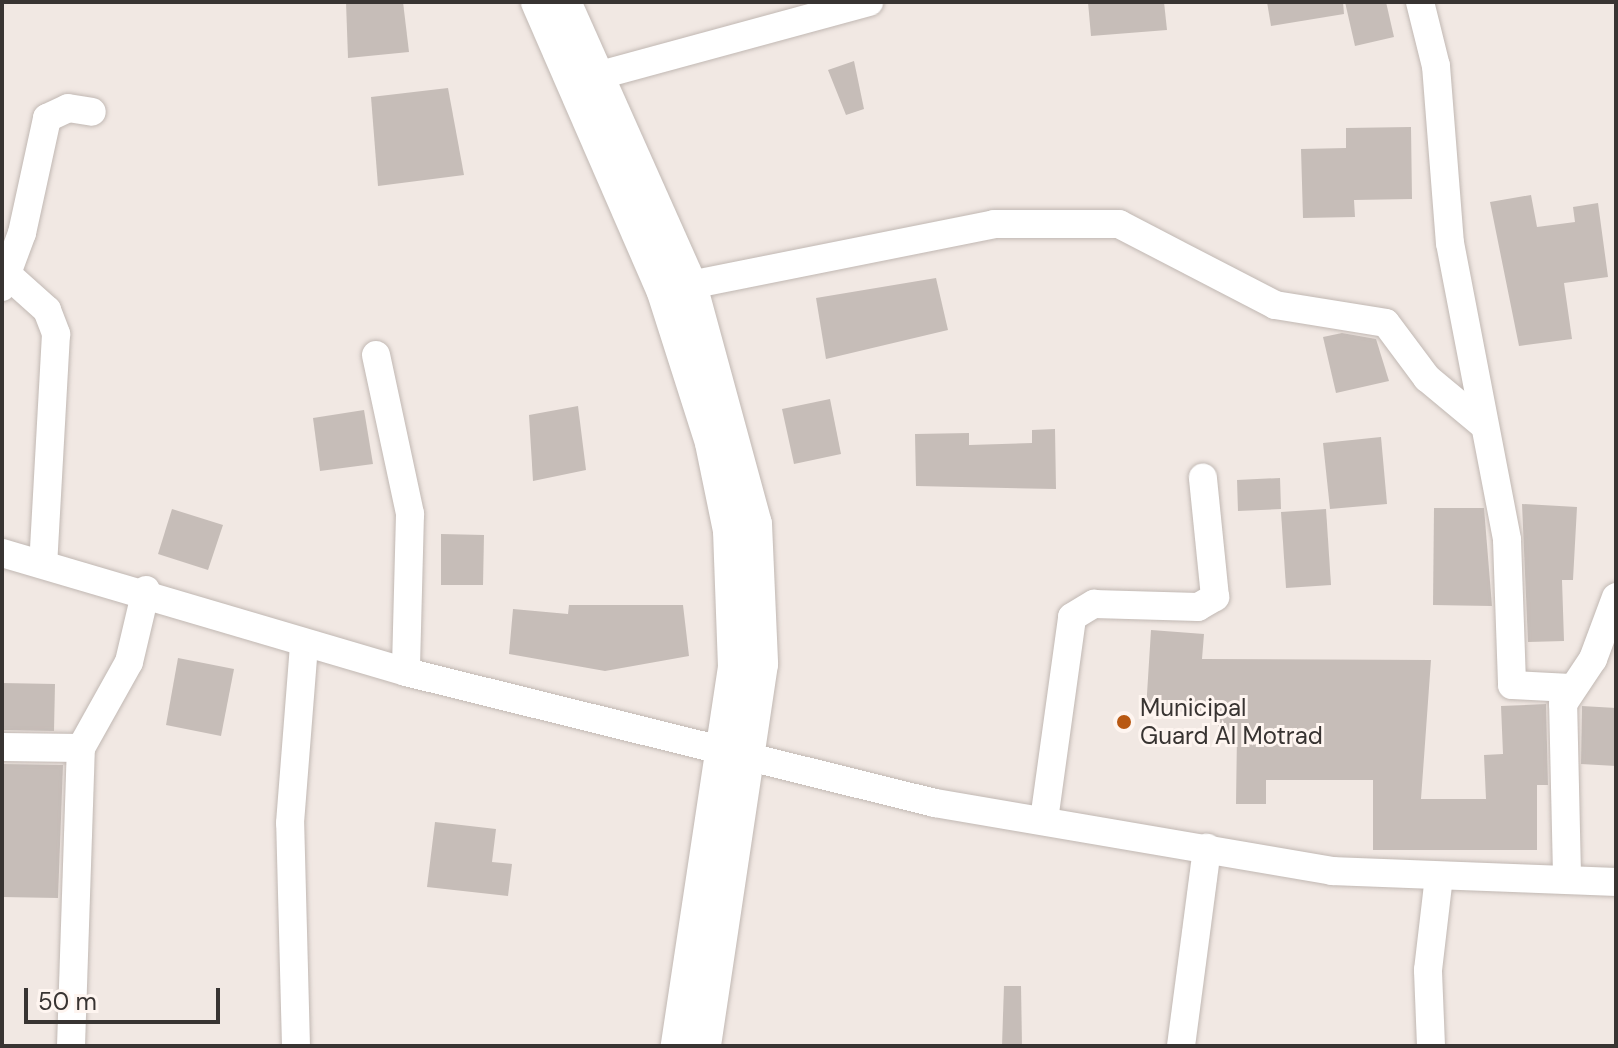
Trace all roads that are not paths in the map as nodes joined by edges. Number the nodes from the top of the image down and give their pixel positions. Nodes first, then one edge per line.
1 (538, 2) edge
2 (564, 2) edge
3 (869, 2) edge
4 (1420, 2) edge
5 (600, 75) junction
6 (92, 112) dead end
7 (6, 281) edge
8 (690, 285) junction
9 (376, 355) dead end
10 (1481, 423) junction
11 (1203, 478) dead end
12 (2, 553) edge
13 (43, 563) junction
14 (146, 590) junction
15 (1616, 597) edge
16 (304, 644) junction
17 (406, 672) junction
18 (1571, 688) junction
19 (2, 747) edge
20 (81, 748) junction
21 (737, 755) junction
22 (1044, 820) junction
23 (1207, 848) junction
24 (1567, 875) junction
25 (1439, 877) junction
26 (1616, 882) edge
27 (71, 1046) edge
28 (296, 1046) edge
29 (678, 1046) edge
30 (704, 1046) edge
31 (1181, 1046) edge
32 (1431, 1046) edge

1 - 21 main road
2 - 5 main road
3 - 5 street
4 - 10 street
5 - 8 main road
6 - 7 street
7 - 13 street
8 - 10 street
8 - 21 main road
9 - 17 street
10 - 18 street
11 - 22 street
12 - 13 street
13 - 14 street
14 - 16 street
14 - 20 street
15 - 18 street
16 - 17 street
16 - 28 street
17 - 21 street
18 - 24 street
19 - 20 street
20 - 27 street
21 - 22 street
21 - 29 main road
21 - 30 main road
22 - 23 street
23 - 25 street
23 - 31 street
24 - 25 street
24 - 26 street
25 - 32 street

